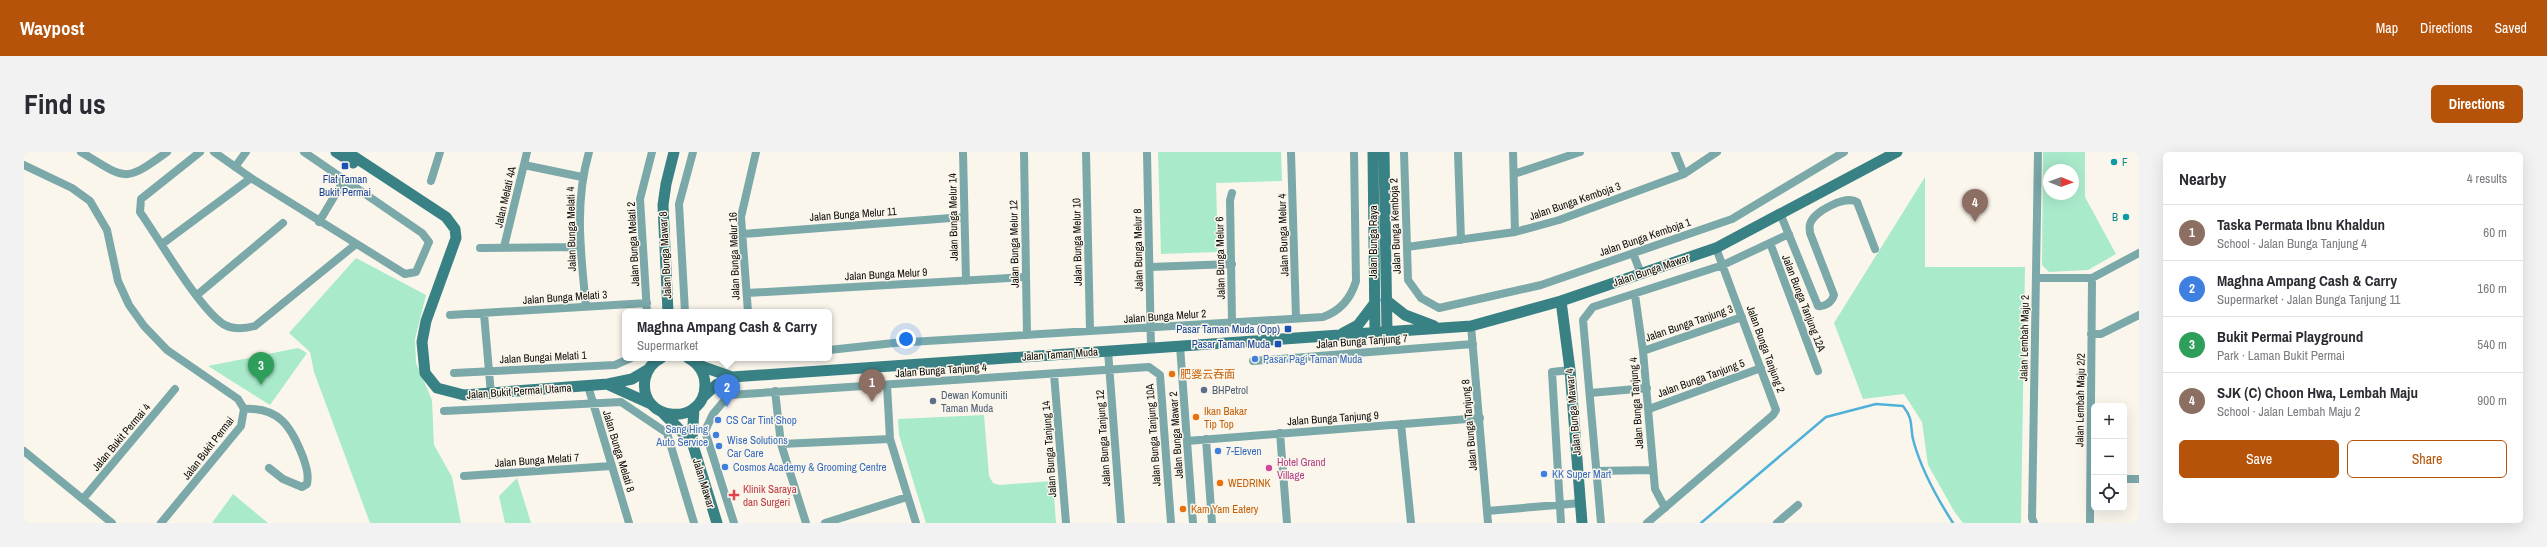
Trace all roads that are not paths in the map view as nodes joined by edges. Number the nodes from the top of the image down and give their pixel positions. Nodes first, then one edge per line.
1 (81, 152) edge
2 (167, 152) edge
3 (200, 152) edge
4 (214, 152) edge
5 (246, 152) edge
6 (304, 152) edge
7 (336, 152) edge
8 (347, 152) edge
9 (440, 152) edge
10 (527, 152) edge
11 (589, 152) edge
12 (652, 152) edge
13 (674, 152) edge
14 (693, 152) edge
15 (756, 152) edge
16 (963, 152) edge
17 (1024, 152) edge
18 (1086, 152) edge
19 (1147, 152) edge
20 (1291, 152) edge
21 (1354, 152) edge
22 (1373, 152) edge
23 (1384, 152) edge
24 (1404, 152) edge
25 (1458, 152) edge
26 (1514, 152) edge
27 (1580, 152) edge
28 (1675, 152) edge
29 (1717, 152) edge
30 (1844, 152) edge
31 (1896, 152) edge
32 (2038, 152) edge
33 (24, 165) edge
34 (524, 165) junction
35 (235, 167) junction
36 (1514, 174) junction
37 (1684, 174) junction
38 (582, 177) junction
39 (250, 178) junction
40 (344, 180) junction
41 (432, 181) dead end
42 (1232, 193) dead end
43 (1780, 213) junction
44 (964, 217) junction
45 (319, 222) junction
46 (284, 223) dead end
47 (453, 226) junction
48 (1515, 232) junction
49 (743, 234) junction
50 (1789, 234) junction
51 (1461, 240) junction
52 (1770, 243) junction
53 (162, 244) junction
54 (356, 244) junction
55 (504, 247) junction
56 (581, 247) junction
57 (1407, 247) junction
58 (480, 248) dead end
59 (1716, 248) junction
60 (1875, 249) dead end
61 (1633, 253) junction
62 (2139, 253) edge
63 (1232, 264) junction
64 (1723, 265) junction
65 (1150, 267) junction
66 (1641, 274) junction
67 (1026, 277) junction
68 (2036, 278) junction
69 (2092, 278) junction
70 (966, 281) junction
71 (747, 293) junction
72 (1635, 294) junction
73 (197, 295) junction
74 (1386, 300) junction
75 (1561, 301) junction
76 (647, 303) junction
77 (1374, 304) junction
78 (586, 307) junction
79 (1439, 308) joint
80 (647, 309) edge
81 (668, 309) edge
82 (685, 309) edge
83 (748, 309) edge
84 (484, 314) junction
85 (450, 315) dead end
86 (2139, 315) edge
87 (1742, 317) junction
88 (1296, 318) junction
89 (1232, 322) junction
90 (1471, 326) junction
91 (1151, 328) junction
92 (1444, 328) junction
93 (1090, 331) junction
94 (1374, 332) junction
95 (1387, 332) junction
96 (2091, 334) junction
97 (1027, 335) junction
98 (1334, 335) junction
99 (1473, 344) junction
100 (1180, 346) junction
101 (1151, 348) junction
102 (832, 350) edge
103 (1108, 351) junction
104 (1643, 351) junction
105 (625, 361) edge
106 (657, 361) edge
107 (692, 361) edge
108 (1253, 361) dead end
109 (698, 365) junction
110 (1761, 368) junction
111 (649, 369) junction
112 (1109, 370) junction
113 (1570, 370) junction
114 (489, 371) junction
115 (1818, 371) dead end
116 (454, 373) dead end
117 (1054, 374) junction
118 (732, 377) junction
119 (608, 384) junction
120 (887, 385) junction
121 (588, 386) junction
122 (1647, 388) junction
123 (175, 389) dead end
124 (775, 391) junction
125 (1590, 392) junction
126 (491, 394) junction
127 (702, 397) junction
128 (593, 402) junction
129 (652, 405) junction
130 (694, 408) junction
131 (244, 409) junction
132 (1649, 409) junction
133 (444, 411) dead end
134 (663, 413) junction
135 (1480, 418) junction
136 (1401, 424) junction
137 (1280, 434) junction
138 (890, 439) junction
139 (1206, 439) junction
140 (1187, 441) junction
141 (692, 442) junction
142 (781, 444) junction
143 (24, 451) edge
144 (611, 466) junction
145 (269, 468) dead end
146 (1652, 470) junction
147 (1597, 471) junction
148 (2092, 475) edge
149 (464, 476) dead end
150 (2127, 479) edge
151 (2139, 479) edge
152 (907, 497) junction
153 (83, 498) junction
154 (2091, 501) edge
155 (1581, 503) junction
156 (1560, 505) junction
157 (1798, 505) dead end
158 (1665, 508) junction
159 (1487, 511) junction
160 (112, 523) edge
161 (161, 523) edge
162 (629, 523) edge
163 (694, 523) edge
164 (717, 523) edge
165 (734, 523) edge
166 (806, 523) edge
167 (825, 523) edge
168 (916, 523) edge
169 (1066, 523) edge
170 (1121, 523) edge
171 (1171, 523) edge
172 (1194, 523) edge
173 (1212, 523) edge
174 (1287, 523) edge
175 (1411, 523) edge
176 (1488, 523) edge
177 (1561, 523) edge
178 (1582, 523) edge
179 (1601, 523) edge
180 (1647, 523) edge
181 (1777, 523) edge
182 (2034, 523) edge
183 (2090, 523) edge

1 - 2 street
3 - 53 street
4 - 35 street
5 - 35 street
6 - 40 street
7 - 47 street
8 - 47 street
9 - 41 street
10 - 34 street, Jalan Melati 4A
11 - 38 street, Jalan Bunga Melati 4
12 - 76 street, Jalan Bunga Melati 2
13 - 81 street, Jalan Bunga Mawar 8
14 - 82 street
15 - 49 street, Jalan Bunga Melur 16
16 - 44 street, Jalan Bunga Melur 14
17 - 67 street, Jalan Bunga Melur 12
18 - 93 street, Jalan Bunga Melur 10
19 - 65 street, Jalan Bunga Melur 8
20 - 88 street, Jalan Bunga Melur 4
21 - 88 street, Jalan Bunga Melur 2
22 - 77 street, Jalan Bunga Raya
23 - 74 street, Jalan Bunga Raya
24 - 57 street, Jalan Bunga Kemboja 2
25 - 51 street
26 - 36 street
27 - 36 street
28 - 37 street
29 - 37 street, Jalan Bunga Kemboja 3
30 - 61 street, Jalan Bunga Kemboja 1
31 - 43 street, Jalan Bunga Mawar
32 - 68 street, Jalan Lembah Maju 2
33 - 131 street, Jalan Bukit Permai
34 - 38 street
34 - 55 street, Jalan Melati 4A
35 - 39 street
36 - 48 street
37 - 48 street, Jalan Bunga Kemboja 3
38 - 56 street, Jalan Bunga Melati 4
39 - 45 street
39 - 53 street
40 - 45 street
40 - 54 street
42 - 63 street, Jalan Bunga Melur 6
43 - 50 street
43 - 59 street, Jalan Bunga Mawar
44 - 49 street, Jalan Bunga Melur 11
44 - 70 street, Jalan Bunga Melur 14
45 - 54 street
46 - 73 street
47 - 126 street, Jalan Bukit Permai Utama
48 - 51 street, Jalan Bunga Kemboja 3
49 - 71 street, Jalan Bunga Melur 16
50 - 52 street
50 - 60 street
51 - 57 street, Jalan Bunga Kemboja 3
52 - 64 street
52 - 115 street, Jalan Bunga Tanjung 12A
53 - 73 street
54 - 73 street
55 - 56 street
55 - 58 street
56 - 78 street, Jalan Bunga Melati 4
57 - 79 street, Jalan Bunga Kemboja 2
59 - 64 street, Jalan Bunga Tanjung 2
59 - 66 street, Jalan Bunga Mawar
61 - 66 street
61 - 79 street, Jalan Bunga Kemboja 1
62 - 69 street
63 - 65 street
63 - 89 street, Jalan Bunga Melur 6
64 - 72 street
64 - 87 street, Jalan Bunga Tanjung 2
65 - 91 street, Jalan Bunga Melur 8
66 - 75 street, Jalan Bunga Mawar
67 - 70 street, Jalan Bunga Melur 9
67 - 97 street, Jalan Bunga Melur 12
68 - 69 street
68 - 182 street, Jalan Lembah Maju 2
69 - 96 street, Jalan Lembah Maju 2/2
70 - 71 street, Jalan Bunga Melur 9
71 - 83 street, Jalan Bunga Melur 16
72 - 104 street, Jalan Bunga Tanjung 4
72 - 125 street
74 - 92 street
74 - 95 street, Jalan Bunga Raya
75 - 90 street, Jalan Bunga Mawar
75 - 113 street, Jalan Bunga Mawar 4
76 - 78 street, Jalan Bunga Melati 3
76 - 80 street, Jalan Bunga Melati 2
77 - 94 street, Jalan Bunga Raya
77 - 98 street
78 - 84 street, Jalan Bunga Melati 3
84 - 85 street, Jalan Bunga Melati 3
84 - 114 street
86 - 96 street
87 - 104 street, Jalan Bunga Tanjung 3
87 - 110 street, Jalan Bunga Tanjung 2
88 - 89 street, Jalan Bunga Melur 2
89 - 91 street, Jalan Bunga Melur 2
90 - 92 street, Jalan Bunga Mawar
90 - 99 street, Jalan Bunga Tanjung 8
91 - 93 street, Jalan Bunga Melur 2
91 - 101 street, Jalan Bunga Melur 8
92 - 95 street, Jalan Bunga Mawar
93 - 97 street, Jalan Bunga Melur 2
94 - 95 street, Jalan Taman Muda
94 - 98 street, Jalan Taman Muda
96 - 148 street, Jalan Lembah Maju 2/2
97 - 102 street, Jalan Bunga Melur 2
98 - 100 street, Jalan Taman Muda
99 - 108 street, Jalan Bunga Tanjung 7
99 - 135 street, Jalan Bunga Tanjung 8
100 - 101 street, Jalan Taman Muda
100 - 140 street, Jalan Bunga Mawar 2
101 - 103 street, Jalan Taman Muda
103 - 112 street, Jalan Bunga Tanjung 12
103 - 118 street, Jalan Taman Muda
104 - 122 street, Jalan Bunga Tanjung 4
105 - 114 street, Jalan Bungai Melati 1
106 - 111 street
107 - 109 street, Jalan Taman Muda
109 - 118 street, Jalan Taman Muda
109 - 127 street
110 - 132 street, Jalan Bunga Tanjung 5
110 - 158 street, Jalan Bunga Tanjung 2
111 - 119 street, Jalan Bukit Permai Utama
111 - 129 street
112 - 117 street, Jalan Bunga Tanjung 4
112 - 170 street, Jalan Bunga Tanjung 12
112 - 171 street, Jalan Bunga Tanjung 10A
113 - 155 street, Jalan Bunga Mawar 4
113 - 156 street
114 - 116 street, Jalan Bungai Melati 1
114 - 126 street
117 - 120 street, Jalan Bunga Tanjung 4
117 - 169 street, Jalan Bunga Tanjung 14
118 - 127 street, Jalan Taman Muda
119 - 121 street, Jalan Bukit Permai Utama
119 - 129 street
120 - 124 street, Jalan Bunga Tanjung 4
120 - 138 street
121 - 126 street, Jalan Bukit Permai Utama
121 - 128 street, Jalan Bunga Melati 8
122 - 125 street
122 - 132 street, Jalan Bunga Tanjung 4
123 - 153 street, Jalan Bukit Permai 4
124 - 142 street
124 - 165 street, Jalan Bunga Tanjung 4
125 - 147 street
127 - 130 street, Jalan Taman Muda
128 - 133 street
128 - 144 street, Jalan Bunga Melati 8
128 - 163 street
129 - 134 street, Jalan Mawar
130 - 134 street
130 - 141 street, Jalan Mawar
131 - 145 street
131 - 161 street, Jalan Bukit Permai
132 - 146 street, Jalan Bunga Tanjung 4
134 - 141 street, Jalan Mawar
135 - 136 street, Jalan Bunga Tanjung 9
135 - 159 street, Jalan Bunga Tanjung 8
136 - 137 street, Jalan Bunga Tanjung 9
136 - 175 street
137 - 139 street, Jalan Bunga Tanjung 9
137 - 174 street
138 - 142 street
138 - 152 street
139 - 140 street, Jalan Bunga Tanjung 9
139 - 173 street
140 - 172 street, Jalan Bunga Mawar 2
141 - 164 street, Jalan Mawar
142 - 166 street
143 - 153 street
144 - 149 street, Jalan Bunga Melati 7
144 - 162 street, Jalan Bunga Melati 8
146 - 147 street
146 - 158 street, Jalan Bunga Tanjung 4
147 - 179 street
150 - 151 street
152 - 167 street
152 - 168 street
153 - 160 street
154 - 183 street, Jalan Lembah Maju 2/2
155 - 156 street
155 - 178 street, Jalan Bunga Mawar 4
156 - 159 street
156 - 177 street
157 - 181 street
158 - 180 street, Jalan Bunga Tanjung 2
159 - 176 street, Jalan Bunga Tanjung 8

